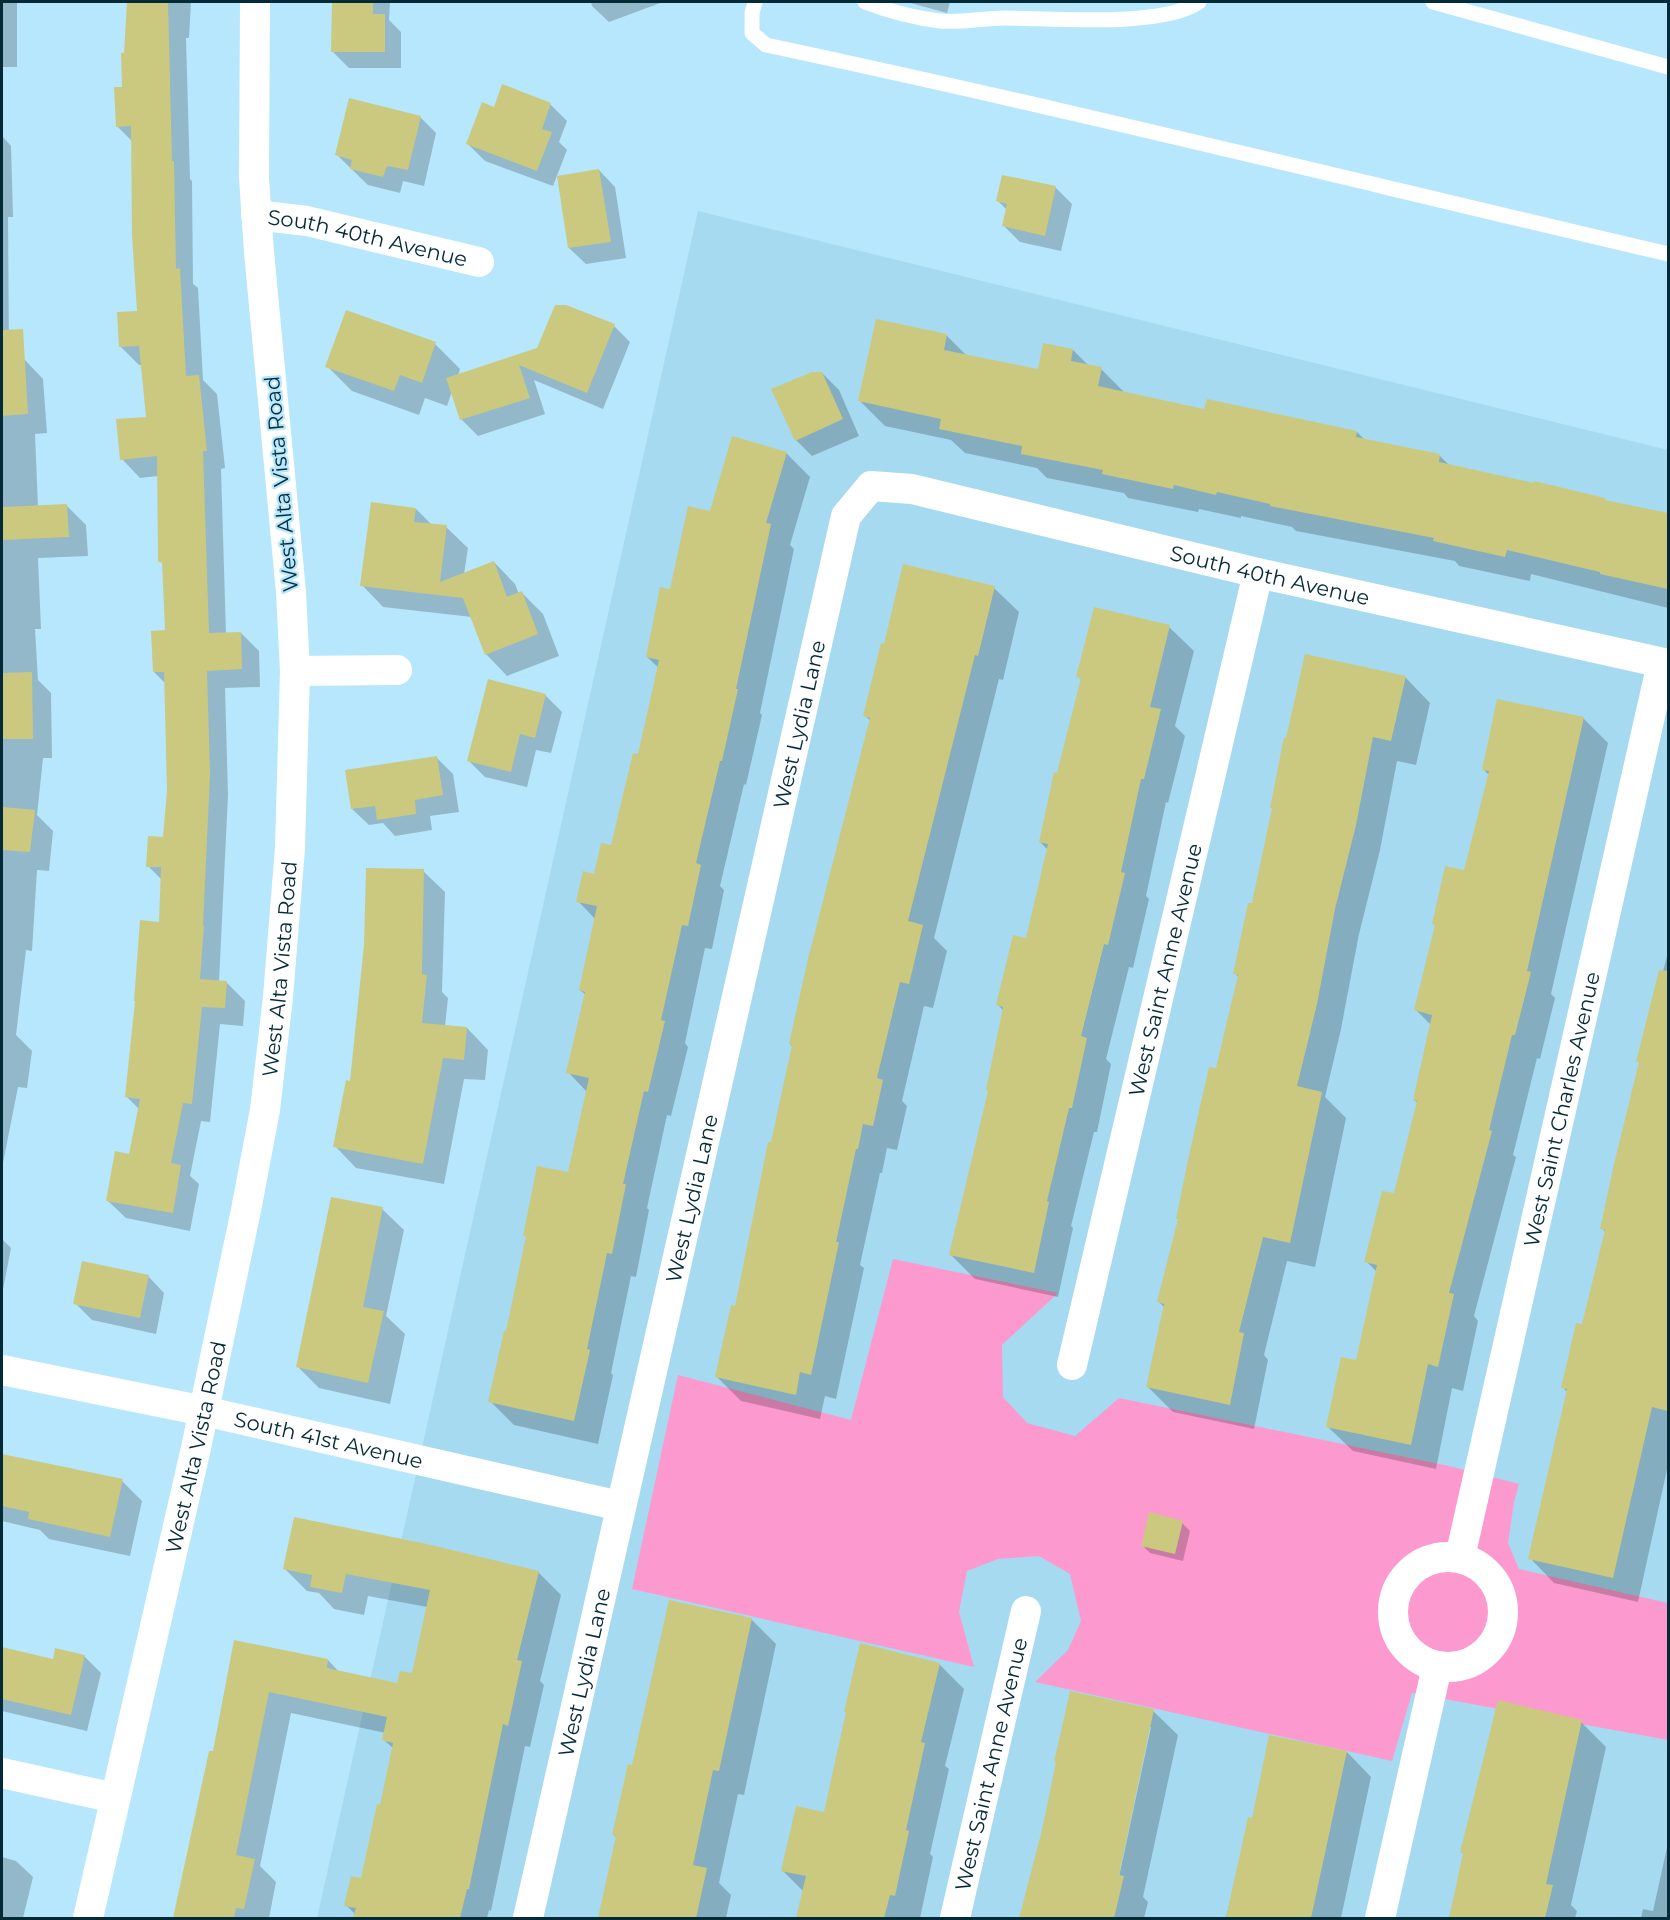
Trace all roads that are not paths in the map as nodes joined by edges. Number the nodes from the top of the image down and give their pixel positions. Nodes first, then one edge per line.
1 (255, 2) edge
2 (755, 2) edge
3 (865, 2) edge
4 (1199, 2) edge
5 (1433, 2) edge
6 (1668, 67) edge
7 (256, 215) junction
8 (1668, 254) edge
9 (479, 262) dead end
10 (871, 486) joint
11 (1258, 573) junction
12 (1665, 663) edge
13 (398, 670) dead end
14 (295, 671) junction
15 (1072, 1365) dead end
16 (2, 1370) edge
17 (204, 1411) junction
18 (621, 1506) junction
19 (1460, 1557) junction
20 (1026, 1611) dead end
21 (1437, 1667) junction
22 (2, 1773) edge
23 (115, 1798) junction
24 (88, 1918) edge
25 (528, 1918) edge
26 (955, 1918) edge
27 (1380, 1918) edge

1 - 7 street, West Alta Vista Road
2 - 8 lane
3 - 4 lane
5 - 6 lane
7 - 9 street, South 40th Avenue
7 - 14 street, West Alta Vista Road
10 - 11 street, South 40th Avenue
10 - 18 street, West Lydia Lane
11 - 12 street, South 40th Avenue
11 - 15 street, West Saint Anne Avenue
12 - 19 street, West Saint Charles Avenue
13 - 14 street
14 - 17 street, West Alta Vista Road
16 - 17 street, South 41st Avenue
17 - 18 street, South 41st Avenue
17 - 23 street, West Alta Vista Road
18 - 25 street, West Lydia Lane
19 - 21 street
19 - 21 street
20 - 26 street, West Saint Anne Avenue
21 - 27 street
22 - 23 street
23 - 24 street, West Alta Vista Road

